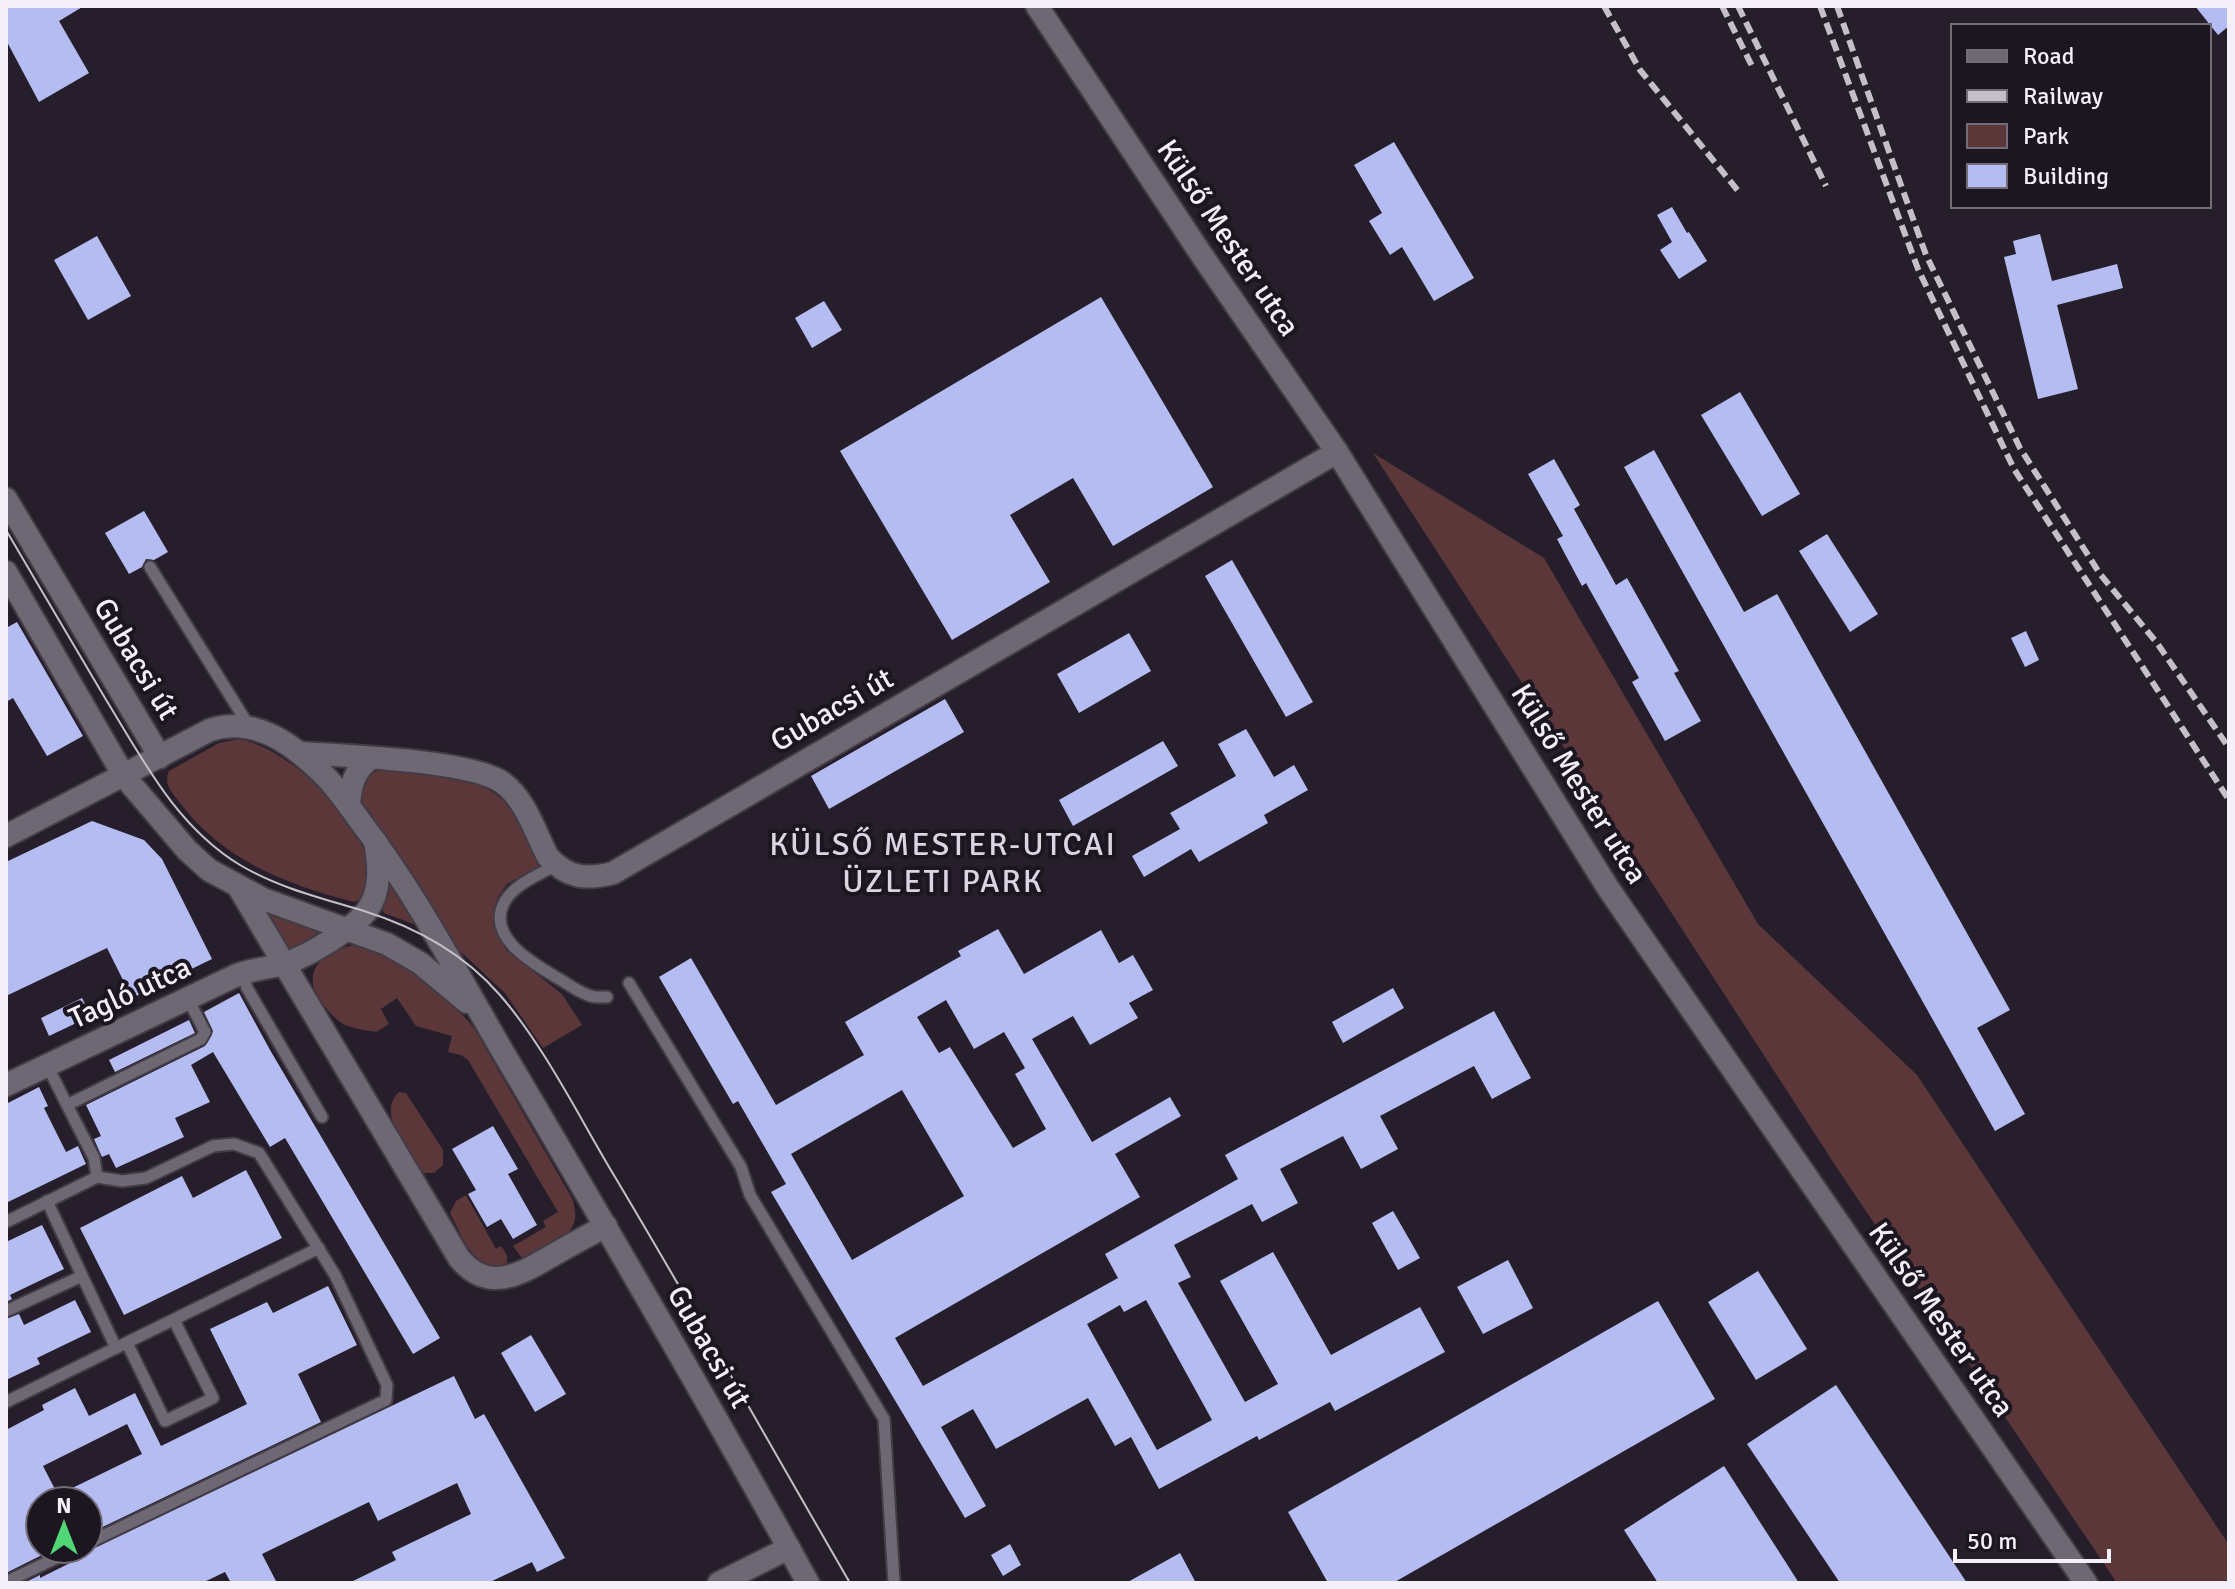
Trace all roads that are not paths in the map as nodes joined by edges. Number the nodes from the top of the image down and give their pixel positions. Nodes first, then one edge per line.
1 (1037, 6) edge
2 (1337, 452) junction
3 (6, 499) edge
4 (150, 567) dead end
5 (6, 572) edge
6 (249, 726) junction
7 (301, 753) junction
8 (160, 757) junction
9 (371, 758) junction
10 (124, 776) junction
11 (349, 806) junction
12 (6, 836) edge
13 (374, 839) junction
14 (556, 865) junction
15 (239, 887) junction
16 (347, 928) junction
17 (283, 964) junction
18 (242, 973) junction
19 (629, 983) dead end
20 (607, 997) dead end
21 (188, 999) junction
22 (483, 1017) junction
23 (47, 1065) junction
24 (6, 1085) edge
25 (67, 1105) junction
26 (322, 1117) dead end
27 (97, 1177) junction
28 (47, 1201) junction
29 (6, 1222) edge
30 (606, 1226) junction
31 (319, 1248) junction
32 (82, 1276) junction
33 (6, 1311) edge
34 (174, 1320) junction
35 (121, 1345) junction
36 (6, 1402) edge
37 (104, 1535) edge
38 (789, 1548) junction
39 (42, 1565) edge
40 (6, 1582) edge
41 (719, 1583) edge
42 (808, 1583) edge
43 (894, 1583) edge
44 (2086, 1583) edge

1 - 2 street, Külső Mester utca
2 - 14 street, Gubacsi út
2 - 44 street, Külső Mester utca
3 - 8 street, Gubacsi út
4 - 6 lane
5 - 10 street, Gubacsi út
6 - 7 street, Gubacsi út
6 - 8 street, Gubacsi út
7 - 9 street, Gubacsi út
7 - 11 street, Gubacsi út
8 - 10 street
9 - 11 street
9 - 14 street, Gubacsi út
10 - 12 street
10 - 15 street, Gubacsi út
11 - 13 street, Gubacsi út
13 - 16 street
13 - 22 street, Gubacsi út
14 - 20 lane
15 - 16 street, Gubacsi út
15 - 17 street, Gubacsi út
16 - 17 street
16 - 22 street, Gubacsi út
17 - 18 street, Tagló utca
17 - 30 street, Gubacsi út
18 - 21 street, Tagló utca
18 - 26 lane
19 - 43 lane
21 - 23 street, Tagló utca
21 - 25 lane
22 - 30 street, Gubacsi út
23 - 24 street, Tagló utca
23 - 25 lane
25 - 27 lane
27 - 28 lane
27 - 31 lane
28 - 29 lane
28 - 32 lane
30 - 38 street, Gubacsi út
31 - 34 lane
31 - 37 lane
32 - 33 lane
32 - 35 lane
34 - 35 lane
34 - 35 lane
35 - 36 lane
38 - 41 street
38 - 42 street, Gubacsi út
39 - 40 lane

